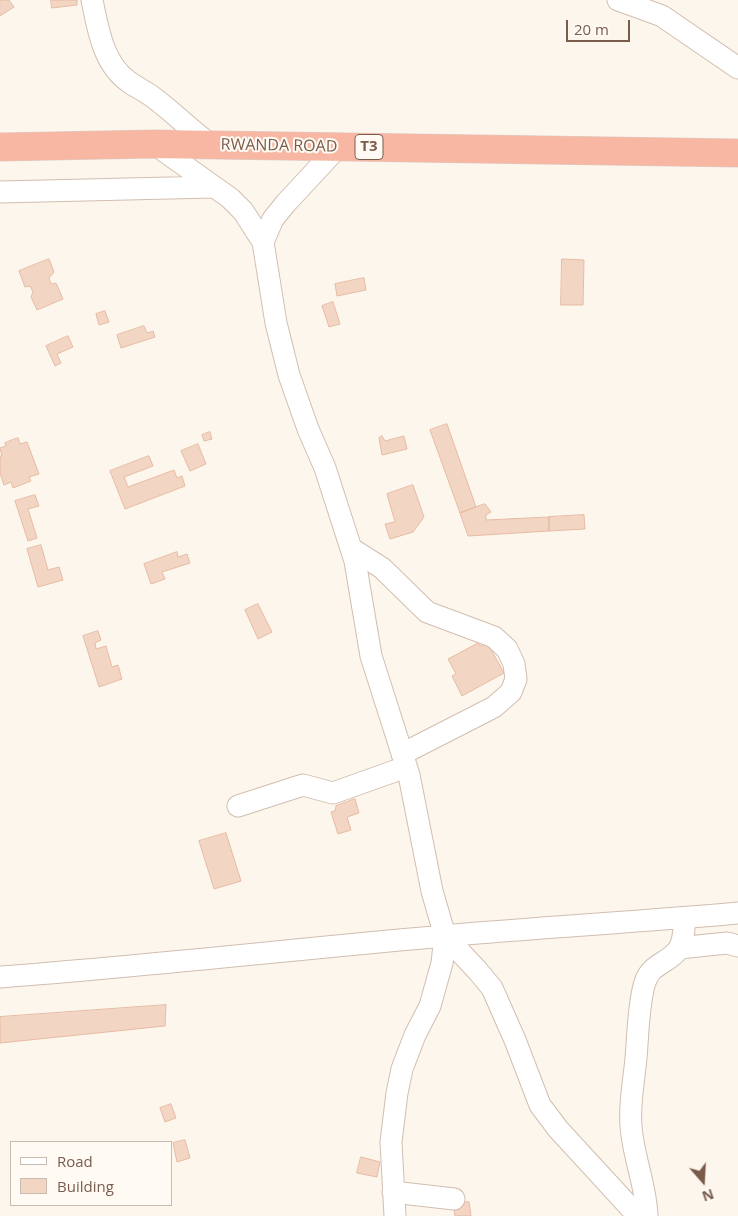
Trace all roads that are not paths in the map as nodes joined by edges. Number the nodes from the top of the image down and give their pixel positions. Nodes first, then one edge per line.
1 (92, 0) edge
2 (618, 0) edge
3 (738, 68) edge
4 (154, 144) junction
5 (211, 145) junction
6 (0, 147) edge
7 (338, 147) junction
8 (738, 153) edge
9 (213, 186) junction
10 (0, 192) edge
11 (262, 242) junction
12 (352, 549) junction
13 (404, 760) junction
14 (238, 806) dead end
15 (738, 913) edge
16 (685, 919) junction
17 (445, 936) junction
18 (738, 946) edge
19 (679, 948) junction
20 (0, 977) edge
21 (393, 1192) junction
22 (454, 1199) dead end
23 (395, 1216) edge
24 (638, 1216) edge
25 (647, 1216) edge

1 - 5 street
2 - 3 street
4 - 5 highway, RWANDA ROAD / T3
4 - 6 highway, RWANDA ROAD / T3
4 - 9 street
5 - 7 highway, RWANDA ROAD / T3
7 - 8 highway, RWANDA ROAD / T3
7 - 11 street
9 - 10 street
9 - 11 street
11 - 12 street
12 - 13 street
12 - 13 street
13 - 14 street
13 - 17 street
15 - 16 street
16 - 17 street
16 - 19 street
17 - 20 street
17 - 21 street
17 - 24 street
18 - 19 street
19 - 25 street
21 - 22 street
21 - 23 street

